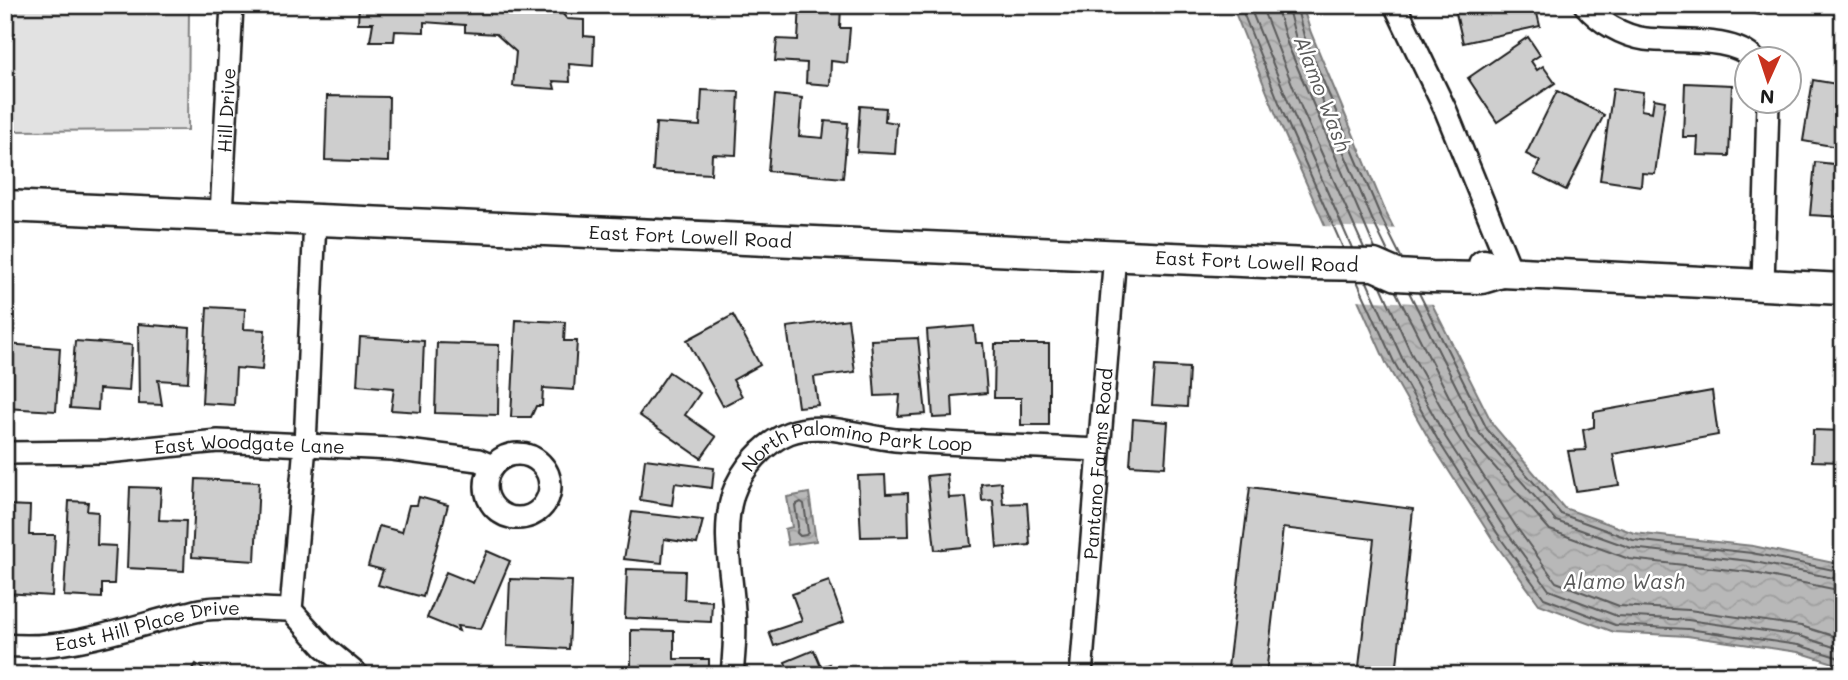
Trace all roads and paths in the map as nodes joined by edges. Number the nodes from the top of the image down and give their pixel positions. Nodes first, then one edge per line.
1 (232, 5) edge
2 (1395, 5) edge
3 (1585, 5) edge
4 (1732, 49) edge
5 (1768, 116) edge
6 (5, 206) edge
7 (221, 215) junction
8 (315, 220) junction
9 (1115, 254) junction
10 (1507, 272) junction
11 (1763, 285) junction
12 (1843, 289) edge
13 (305, 446) junction
14 (1098, 450) junction
15 (5, 453) edge
16 (492, 466) dead end
17 (291, 610) junction
18 (5, 645) edge
19 (358, 675) edge
20 (732, 675) edge
21 (1081, 675) edge

1 - 7 street, Hill Drive
2 - 10 street
3 - 4 street
5 - 11 street
6 - 7 street, East Fort Lowell Road
7 - 8 street, East Fort Lowell Road
8 - 9 street, East Fort Lowell Road
8 - 13 street
9 - 10 street, East Fort Lowell Road
9 - 14 street, Pantano Farms Road
10 - 11 street, East Fort Lowell Road
11 - 12 street, East Fort Lowell Road
13 - 15 street, East Woodgate Lane
13 - 16 street, East Woodgate Lane
13 - 17 street
14 - 20 street, North Palomino Park Loop
14 - 21 street, Pantano Farms Road
17 - 18 street, East Hill Place Drive
17 - 19 street

